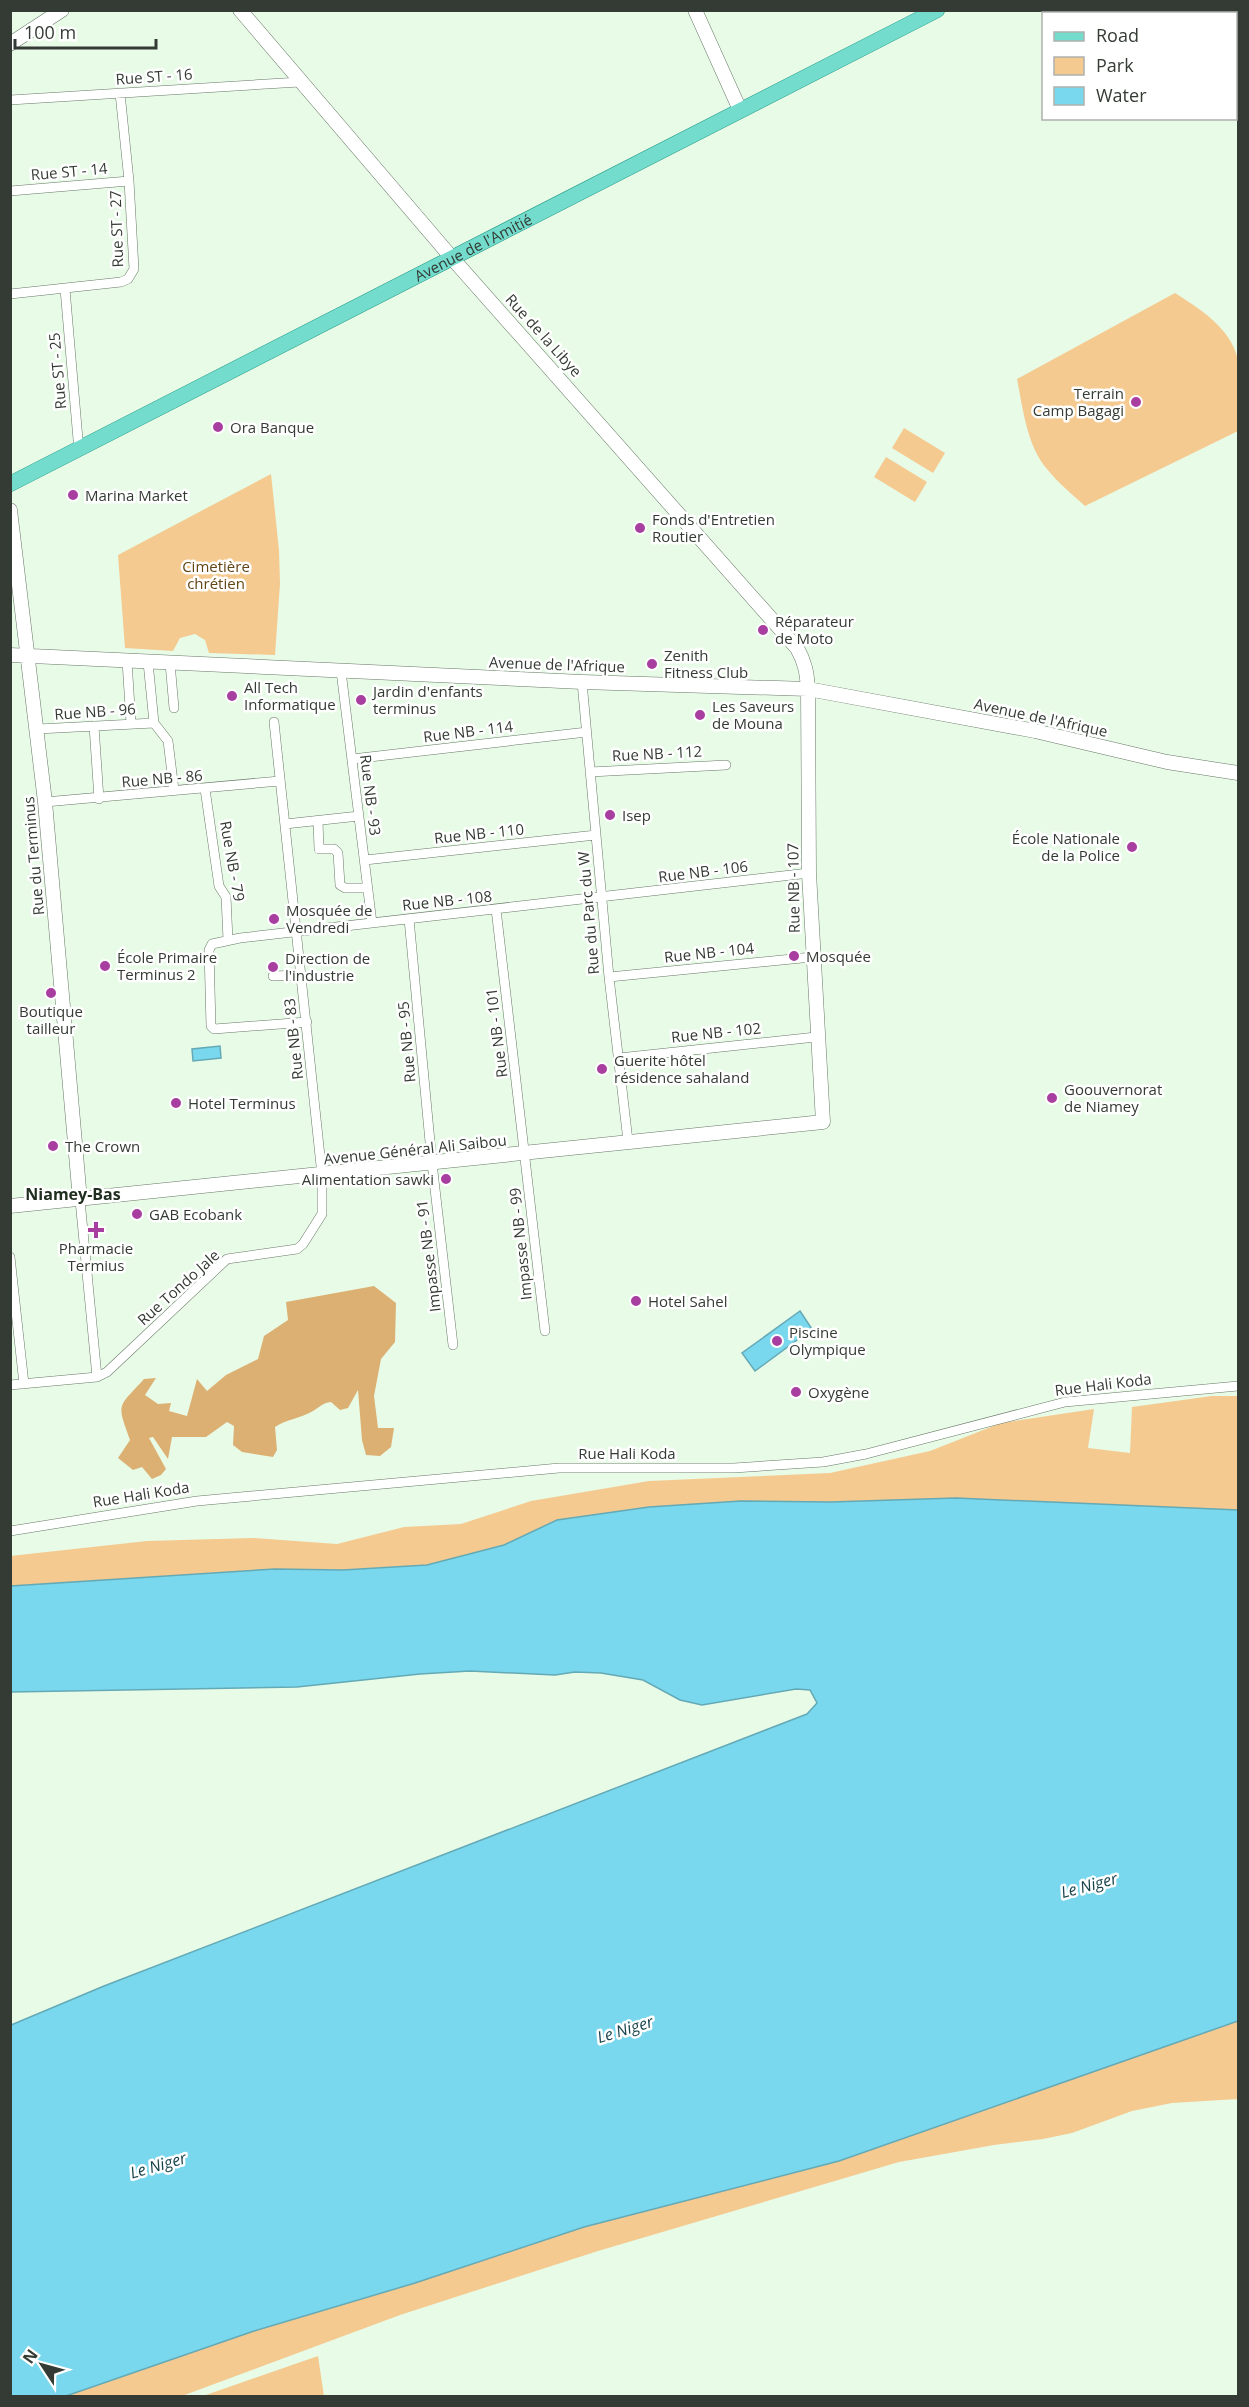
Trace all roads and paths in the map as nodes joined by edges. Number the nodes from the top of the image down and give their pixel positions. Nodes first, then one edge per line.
1 (62, 10) edge
2 (240, 10) edge
3 (695, 10) edge
4 (937, 10) edge
5 (10, 44) edge
6 (300, 82) junction
7 (120, 93) junction
8 (10, 100) edge
9 (740, 110) junction
10 (129, 181) junction
11 (10, 191) edge
12 (452, 258) junction
13 (65, 289) junction
14 (10, 294) edge
15 (79, 451) junction
16 (10, 484) edge
17 (10, 510) edge
18 (10, 655) edge
19 (28, 656) junction
20 (127, 661) junction
21 (148, 662) junction
22 (170, 663) junction
23 (341, 671) junction
24 (582, 682) junction
25 (808, 688) junction
26 (174, 708) dead end
27 (274, 722) dead end
28 (131, 723) junction
29 (154, 723) junction
30 (94, 726) junction
31 (38, 729) junction
32 (587, 732) junction
33 (352, 759) junction
34 (726, 765) dead end
35 (590, 772) junction
36 (1239, 773) edge
37 (280, 781) junction
38 (205, 789) junction
39 (174, 790) junction
40 (99, 799) junction
41 (45, 802) junction
42 (359, 816) junction
43 (318, 821) junction
44 (285, 824) junction
45 (596, 835) junction
46 (365, 860) junction
47 (808, 873) junction
48 (368, 888) junction
49 (601, 897) junction
50 (496, 909) junction
51 (409, 919) junction
52 (372, 923) junction
53 (297, 932) junction
54 (228, 940) junction
55 (812, 957) junction
56 (302, 975) junction
57 (273, 976) dead end
58 (609, 977) junction
59 (307, 1022) junction
60 (816, 1037) junction
61 (619, 1058) junction
62 (823, 1122) joint
63 (628, 1141) junction
64 (525, 1153) junction
65 (432, 1163) junction
66 (322, 1175) junction
67 (80, 1200) junction
68 (10, 1206) edge
69 (10, 1257) edge
70 (545, 1331) dead end
71 (453, 1345) dead end
72 (97, 1377) junction
73 (24, 1384) junction
74 (10, 1385) edge
75 (1239, 1386) edge
76 (10, 1531) edge

1 - 5 street
2 - 6 street, Rue de la Libye
3 - 9 street
4 - 9 main road, Avenue de l'Amitié
6 - 7 street, Rue ST - 16
6 - 12 street, Rue de la Libye
7 - 8 street, Rue ST - 16
7 - 10 street, Rue ST - 27
9 - 12 main road, Avenue de l'Amitié
10 - 11 street, Rue ST - 14
10 - 13 street, Rue ST - 27
12 - 15 main road, Avenue de l'Amitié
12 - 25 street, Rue de la Libye
13 - 14 street, Rue ST - 27
13 - 15 street, Rue ST - 25
15 - 16 main road, Avenue de l'Amitié
17 - 19 street, Rue du Terminus
18 - 19 street, Avenue de l'Afrique
19 - 20 street, Avenue de l'Afrique
19 - 31 street, Rue du Terminus
20 - 21 street, Avenue de l'Afrique
20 - 28 street
21 - 22 street, Avenue de l'Afrique
21 - 29 street
22 - 23 street, Avenue de l'Afrique
22 - 26 street
23 - 24 street, Avenue de l'Afrique
23 - 33 street, Rue NB - 93
24 - 25 street, Avenue de l'Afrique
24 - 32 street, Rue du Parc du W
25 - 36 street, Avenue de l'Afrique
25 - 47 street, Rue NB - 107
27 - 37 street, Rue NB - 83
28 - 29 street, Rue NB - 96
28 - 30 street, Rue NB - 96
29 - 39 street
30 - 31 street, Rue NB - 96
30 - 40 street
31 - 41 street, Rue du Terminus
32 - 33 street, Rue NB - 114
32 - 35 street, Rue du Parc du W
33 - 42 street, Rue NB - 93
34 - 35 street, Rue NB - 112
35 - 45 street, Rue du Parc du W
37 - 38 street, Rue NB - 86
37 - 44 street, Rue NB - 83
38 - 39 street, Rue NB - 86
38 - 54 street, Rue NB - 79
39 - 40 street, Rue NB - 86
40 - 41 street, Rue NB - 86
41 - 67 street, Rue du Terminus
42 - 43 street
42 - 46 street, Rue NB - 93
43 - 44 street
43 - 48 street
44 - 53 street, Rue NB - 83
45 - 46 street, Rue NB - 110
45 - 49 street, Rue du Parc du W
46 - 48 street, Rue NB - 93
47 - 49 street, Rue NB - 106
47 - 55 street, Rue NB - 107
48 - 52 street, Rue NB - 93
49 - 50 street, Rue NB - 108
49 - 58 street, Rue du Parc du W
50 - 51 street, Rue NB - 108
50 - 64 street, Rue NB - 101
51 - 52 street, Rue NB - 108
51 - 65 street, Rue NB - 95
52 - 53 street, Rue NB - 108
53 - 54 street, Rue NB - 108
53 - 56 street, Rue NB - 83
54 - 59 street, Rue NB - 108
55 - 58 street, Rue NB - 104
55 - 60 street, Rue NB - 107
56 - 57 street
56 - 59 street, Rue NB - 83
58 - 61 street, Rue du Parc du W
59 - 66 street, Rue NB - 83
60 - 61 street, Rue NB - 102
60 - 62 street, Rue NB - 107
61 - 63 street, Rue du Parc du W
62 - 63 street, Avenue Général Ali Saibou
63 - 64 street, Avenue Général Ali Saibou
64 - 65 street, Avenue Général Ali Saibou
64 - 70 street, Impasse NB - 99
65 - 66 street, Avenue Général Ali Saibou
65 - 71 street, Impasse NB - 91
66 - 67 street, Avenue Général Ali Saibou
66 - 72 street, Rue Tondo Jale
67 - 68 street, Avenue Général Ali Saibou
67 - 72 street
69 - 73 street
72 - 73 street
73 - 74 street
75 - 76 street, Rue Hali Koda

